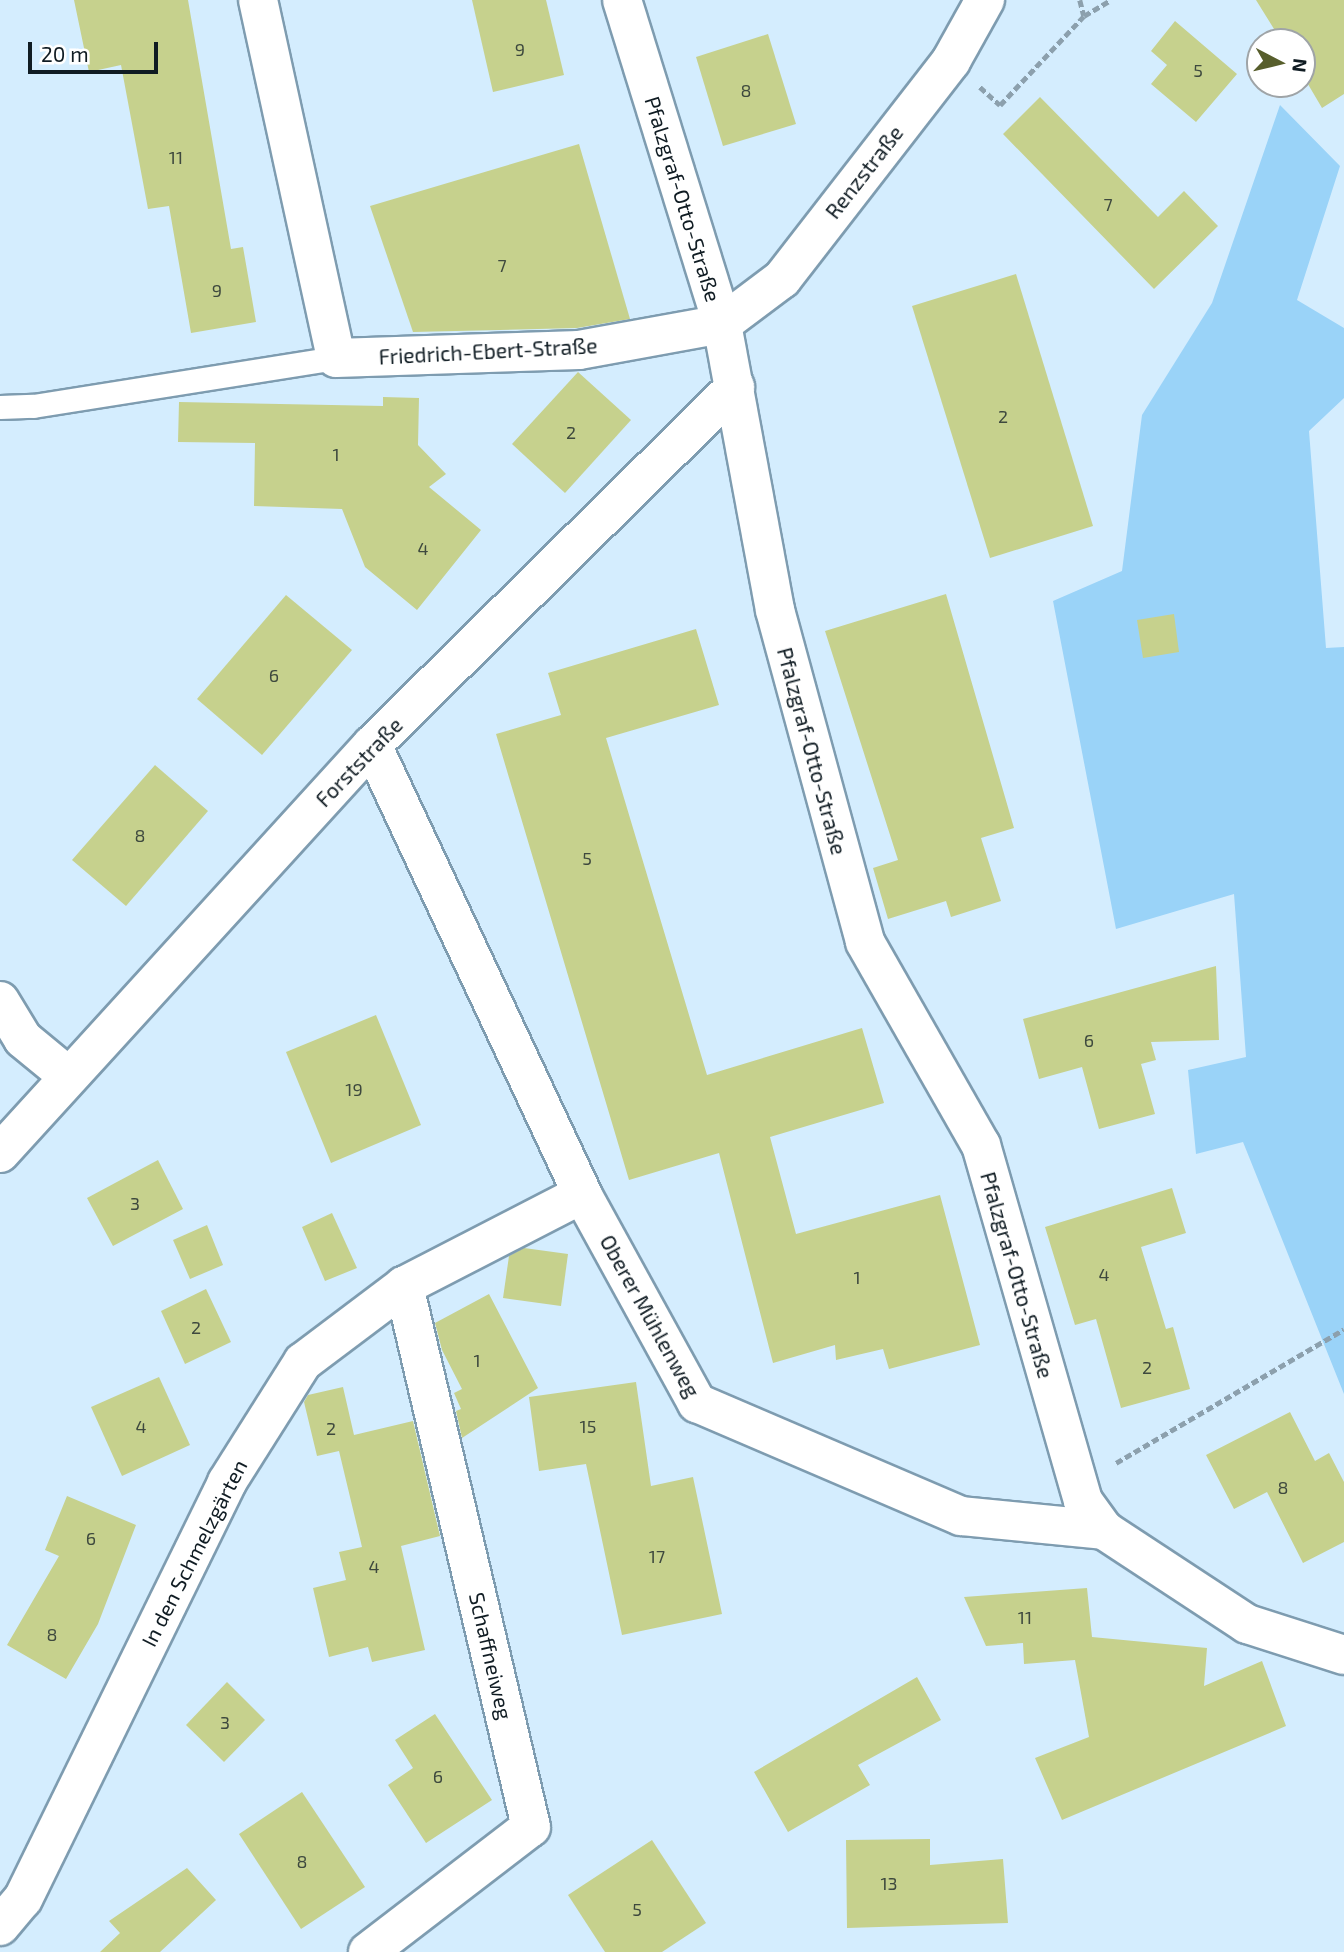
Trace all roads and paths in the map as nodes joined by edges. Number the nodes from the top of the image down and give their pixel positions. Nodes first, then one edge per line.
1 (258, 0) edge
2 (622, 0) edge
3 (985, 0) edge
4 (1080, 0) edge
5 (1111, 0) edge
6 (1084, 16) junction
7 (1022, 80) dead end
8 (722, 324) junction
9 (335, 358) junction
10 (734, 387) junction
11 (0, 407) edge
12 (372, 746) junction
13 (0, 1001) edge
14 (68, 1076) junction
15 (0, 1153) edge
16 (582, 1194) junction
17 (404, 1286) junction
18 (1344, 1329) edge
19 (1112, 1465) dead end
20 (1104, 1530) junction
21 (1344, 1655) edge
22 (0, 1926) edge
23 (368, 1952) edge

1 - 9 street
2 - 8 street, Pfalzgraf-Otto-Straße
3 - 8 street, Renzstraße
4 - 6 path
5 - 6 path
6 - 7 path
8 - 9 street, Friedrich-Ebert-Straße
8 - 10 street, Pfalzgraf-Otto-Straße
9 - 11 lane, Friedrich-Ebert-Straße
10 - 12 street, Forststraße
10 - 20 street, Pfalzgraf-Otto-Straße
12 - 14 street, Forststraße
12 - 16 street, Oberer Mühlenweg
13 - 14 street
14 - 15 street, Forststraße
16 - 17 street, In den Schmelzgärten
16 - 20 street, Oberer Mühlenweg
17 - 22 street, In den Schmelzgärten
17 - 23 street, Schaffneiweg
18 - 19 path
20 - 21 street, Oberer Mühlenweg

